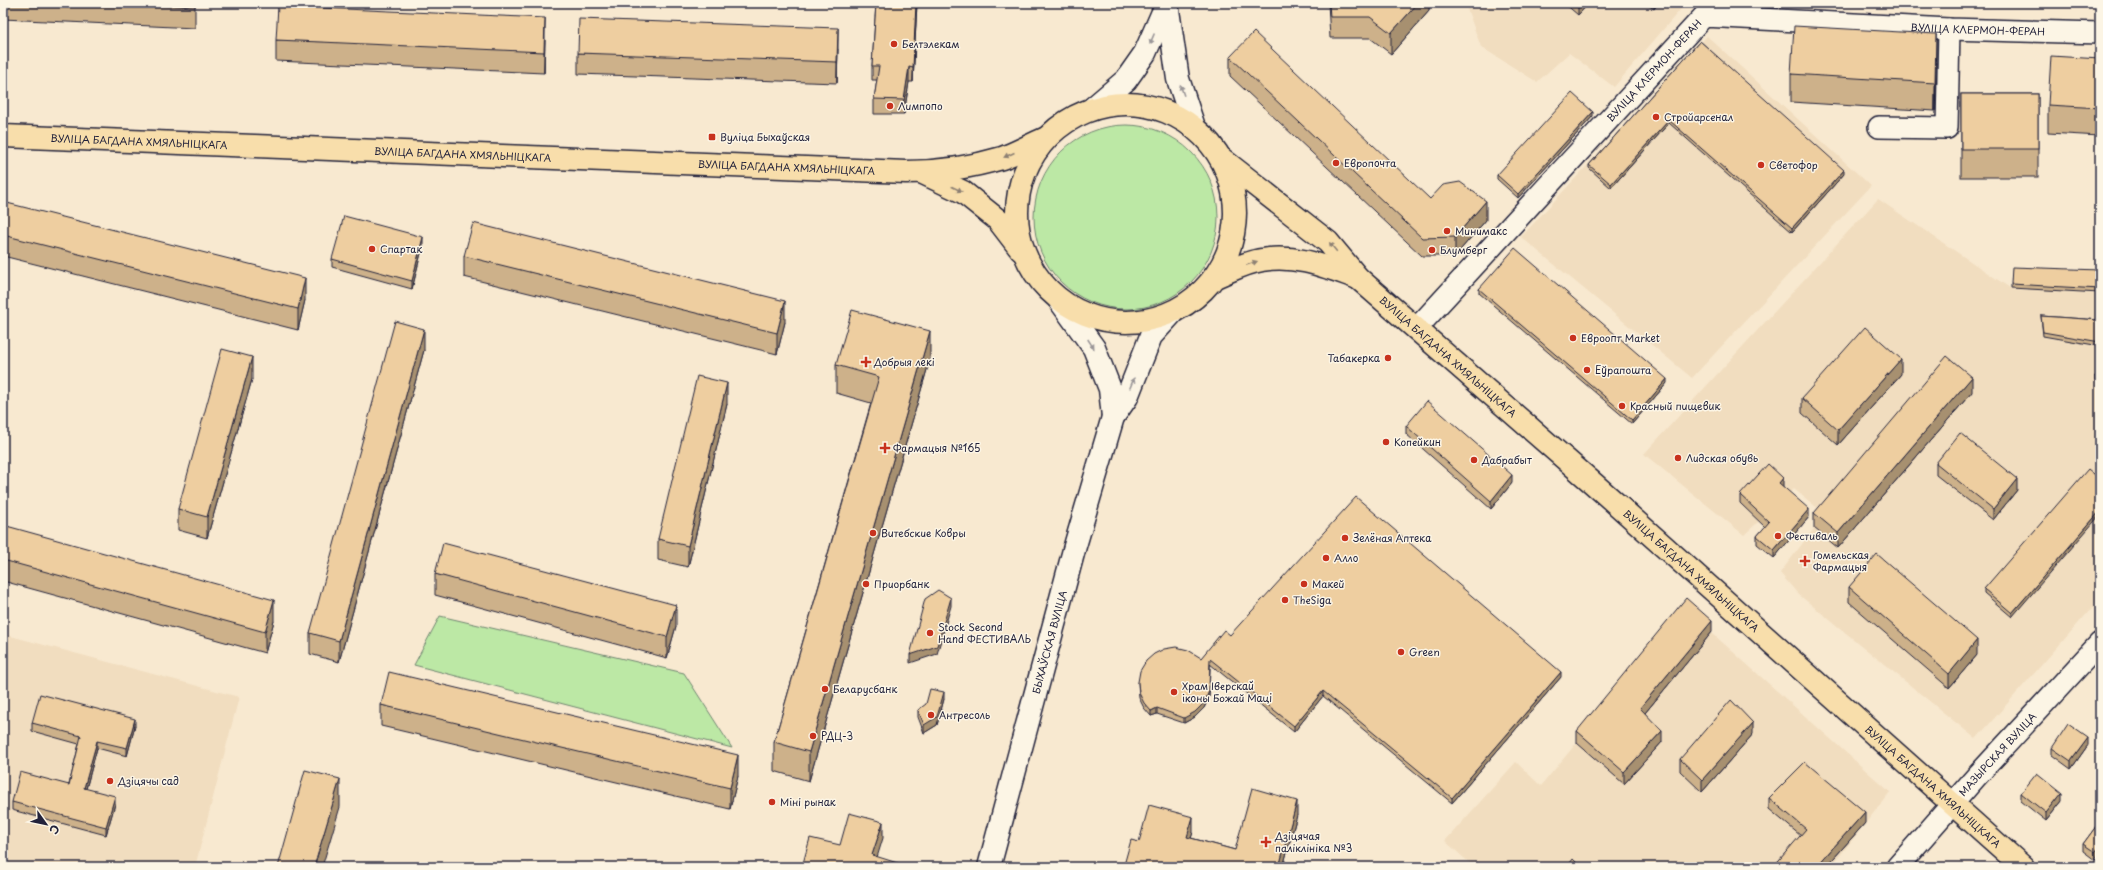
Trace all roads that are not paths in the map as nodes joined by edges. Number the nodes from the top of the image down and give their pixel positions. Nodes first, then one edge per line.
1 (1167, 3) edge
2 (1949, 29) junction
3 (2100, 33) edge
4 (1093, 108) junction
5 (1194, 127) junction
6 (1879, 127) dead end
7 (3, 136) edge
8 (1044, 139) junction
9 (1222, 159) junction
10 (921, 172) junction
11 (1023, 252) junction
12 (1216, 277) junction
13 (1358, 278) junction
14 (1060, 301) junction
15 (1172, 313) junction
16 (1417, 328) junction
17 (1113, 417) junction
18 (2100, 643) edge
19 (1952, 804) junction
20 (989, 867) edge
21 (1897, 867) edge
22 (2023, 867) edge

1 -> 4 main road
5 -> 1 main road
2 - 3 street, ВУЛІЦА КЛЕРМОН-ФЕРАН
2 - 6 street
2 - 16 street, ВУЛІЦА КЛЕРМОН-ФЕРАН
4 - 5 main road
4 - 8 main road
5 - 9 main road
7 - 10 main road, ВУЛІЦА БАГДАНА ХМЯЛЬНІЦКАГА
8 -> 10 main road, ВУЛІЦА БАГДАНА ХМЯЛЬНІЦКАГА
8 - 11 main road
9 - 12 main road
13 -> 9 main road, ВУЛІЦА БАГДАНА ХМЯЛЬНІЦКАГА
10 -> 11 main road, ВУЛІЦА БАГДАНА ХМЯЛЬНІЦКАГА
11 - 14 main road
12 -> 13 main road, ВУЛІЦА БАГДАНА ХМЯЛЬНІЦКАГА
12 - 15 main road
13 - 16 main road, ВУЛІЦА БАГДАНА ХМЯЛЬНІЦКАГА
14 - 15 main road
14 -> 17 main road, БЫХАЎСКАЯ ВУЛІЦА
17 -> 15 main road, БЫХАЎСКАЯ ВУЛІЦА
16 - 19 main road, ВУЛІЦА БАГДАНА ХМЯЛЬНІЦКАГА
17 - 20 main road, БЫХАЎСКАЯ ВУЛІЦА
18 - 19 street, МАЗЫРСКАЯ ВУЛІЦА
19 - 21 street, МАЗЫРСКАЯ ВУЛІЦА
19 - 22 main road, ВУЛІЦА БАГДАНА ХМЯЛЬНІЦКАГА

